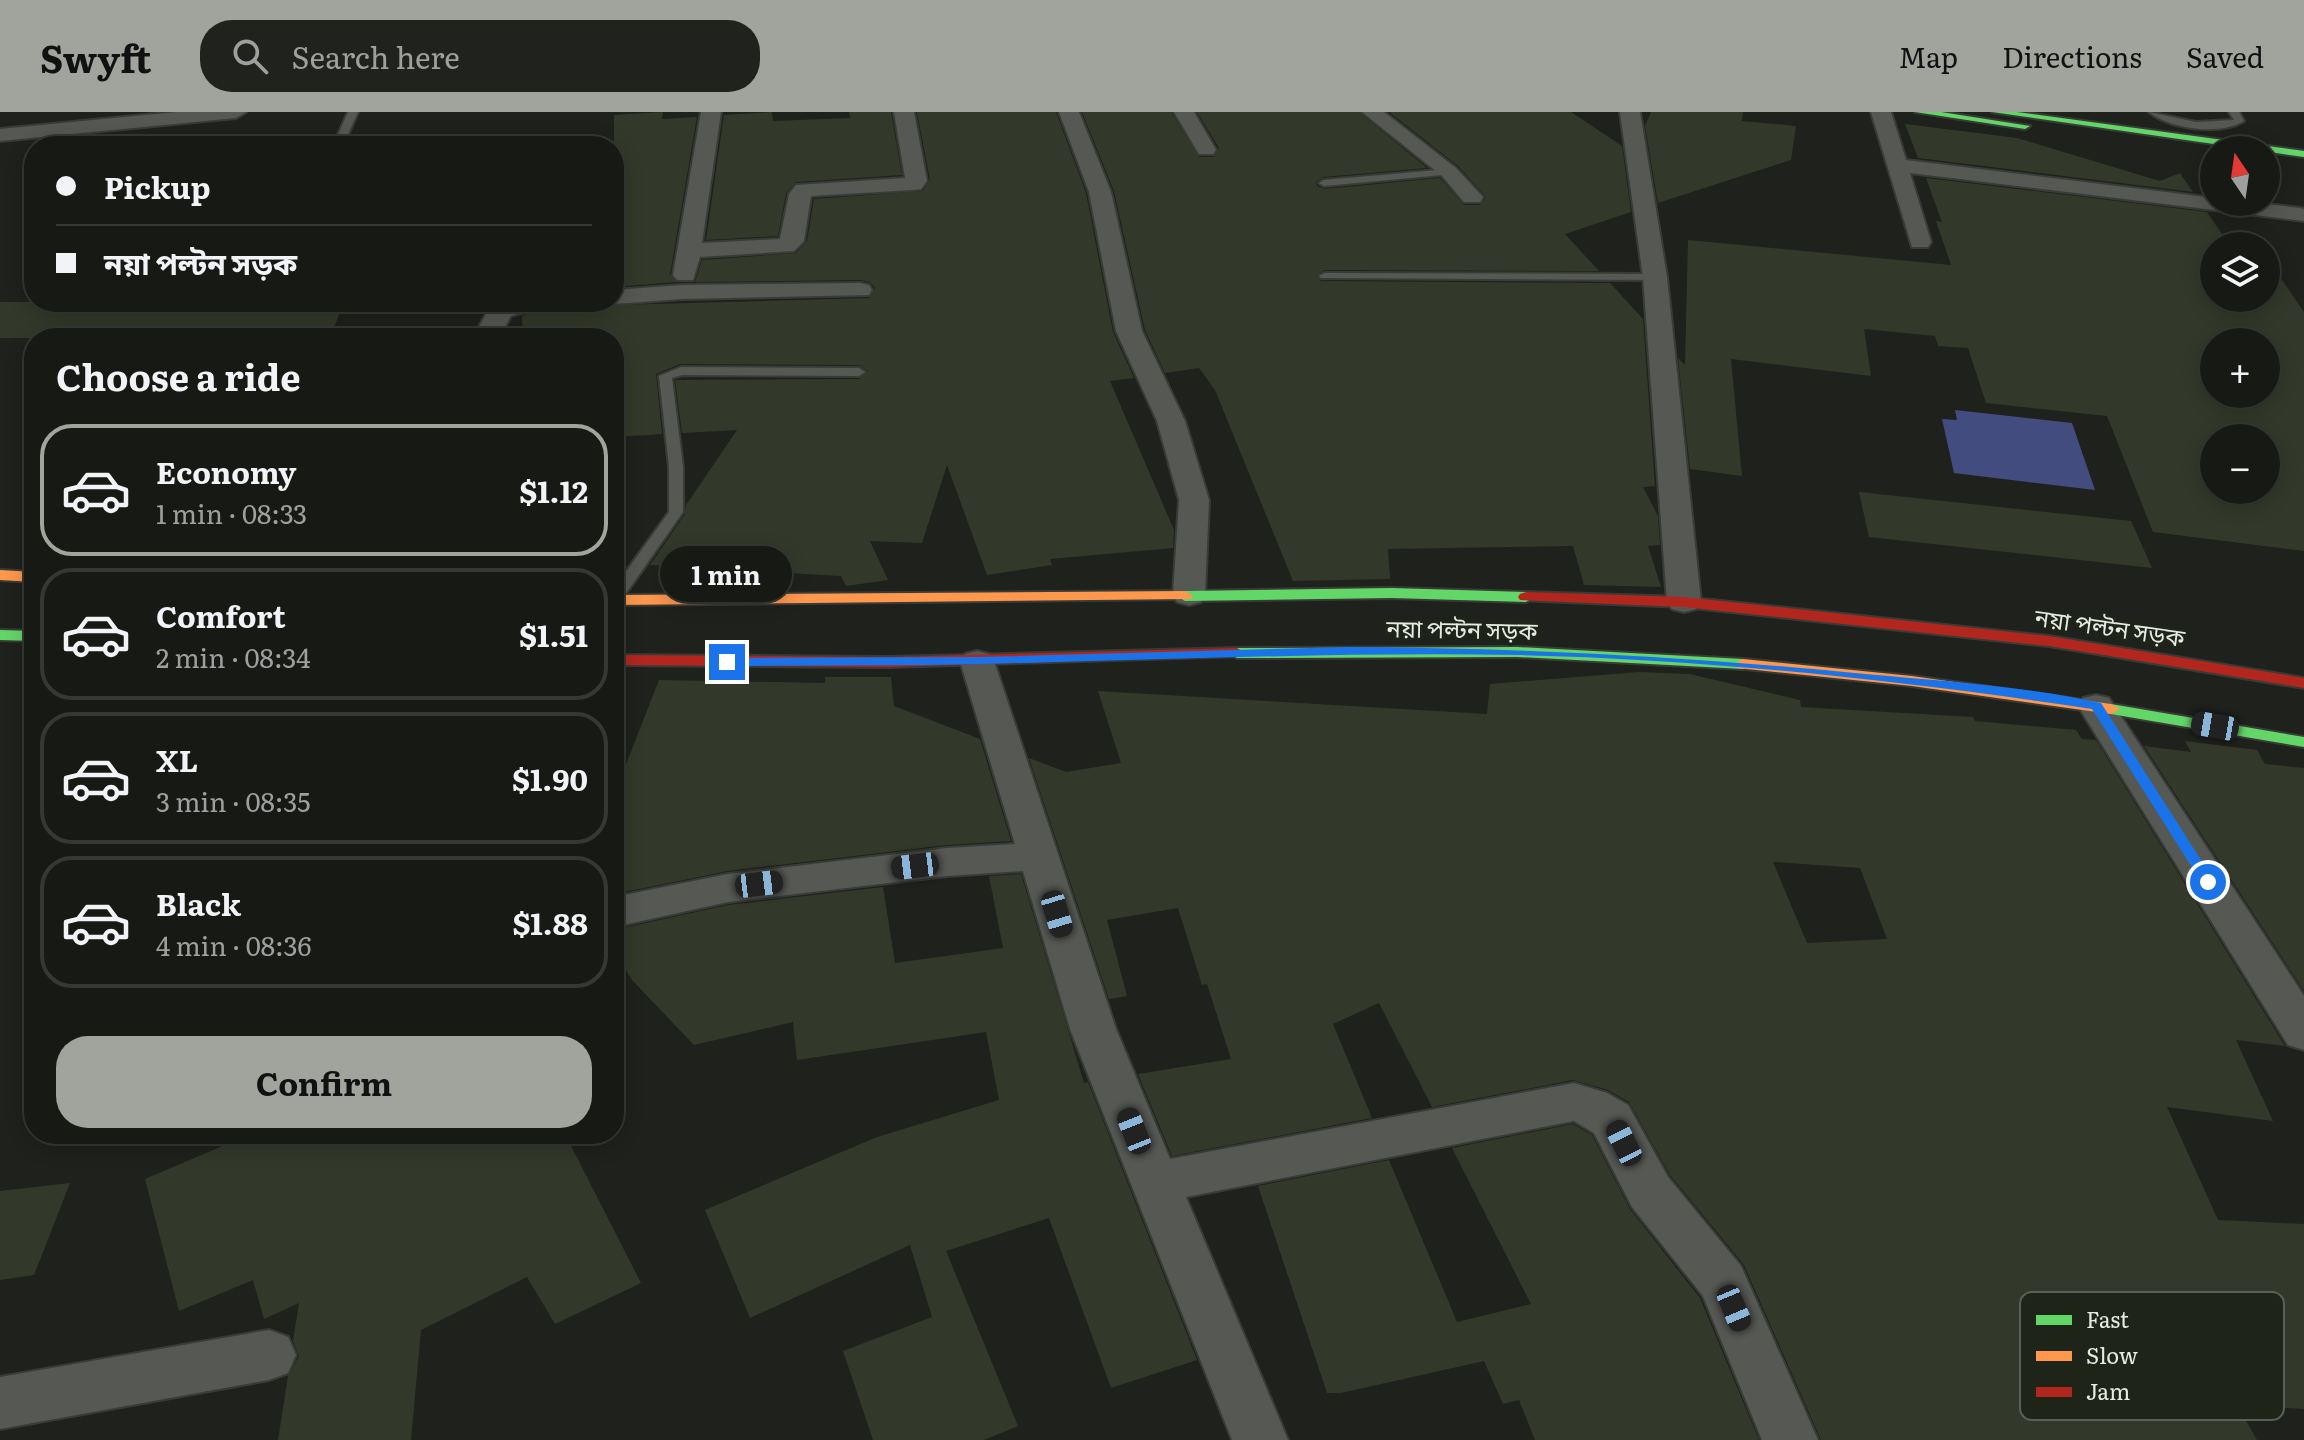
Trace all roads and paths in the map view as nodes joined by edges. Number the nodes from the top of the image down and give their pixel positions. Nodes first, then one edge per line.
1 (236, 112) edge
2 (353, 112) edge
3 (904, 112) edge
4 (1069, 112) edge
5 (1184, 112) edge
6 (1372, 112) edge
7 (1630, 112) edge
8 (1881, 112) edge
9 (1920, 112) edge
10 (1997, 112) edge
11 (2154, 112) edge
12 (2234, 112) edge
13 (719, 113) edge
14 (0, 135) edge
15 (342, 136) edge
16 (2200, 149) edge
17 (1206, 150) dead end
18 (2304, 154) edge
19 (2280, 160) edge
20 (2304, 164) edge
21 (1897, 165) junction
22 (1449, 172) junction
23 (1324, 183) dead end
24 (1472, 197) dead end
25 (2300, 215) dead end
26 (1920, 242) dead end
27 (689, 250) junction
28 (1325, 276) dead end
29 (1655, 277) junction
30 (860, 290) dead end
31 (682, 292) junction
32 (624, 296) edge
33 (859, 372) dead end
34 (0, 575) edge
35 (24, 576) edge
36 (624, 585) edge
37 (1189, 595) junction
38 (624, 599) edge
39 (1684, 602) junction
40 (0, 635) edge
41 (24, 636) edge
42 (624, 660) edge
43 (977, 661) junction
44 (2304, 683) edge
45 (2096, 706) junction
46 (2304, 742) edge
47 (1039, 856) junction
48 (624, 910) edge
49 (2304, 1033) edge
50 (1155, 1182) junction
51 (269, 1355) dead end
52 (0, 1403) edge
53 (1260, 1440) edge
54 (1790, 1440) edge

1 - 14 street
2 - 15 lane
3 - 27 street
4 - 37 street
5 - 17 street
6 - 22 street
7 - 29 street
8 - 21 street
9 - 16 main road
10 - 18 main road
11 - 12 lane
13 - 27 street
19 - 20 main road
21 - 25 street
21 - 26 street
22 - 23 lane
22 - 24 street
27 - 31 street
28 - 29 lane
29 - 39 street
30 - 31 street
31 - 32 street
33 - 36 lane
34 - 35 main road
37 - 38 main road, নয়া পল্টন সড়ক
37 - 39 main road, নয়া পল্টন সড়ক
39 - 44 main road, নয়া পল্টন সড়ক
40 - 41 main road
42 - 43 main road, নয়া পল্টন সড়ক
43 - 45 main road, নয়া পল্টন সড়ক
43 - 47 street
45 - 46 main road, নয়া পল্টন সড়ক
45 - 49 street
47 - 48 street
47 - 50 street
50 - 53 street
50 - 54 street
51 - 52 street

